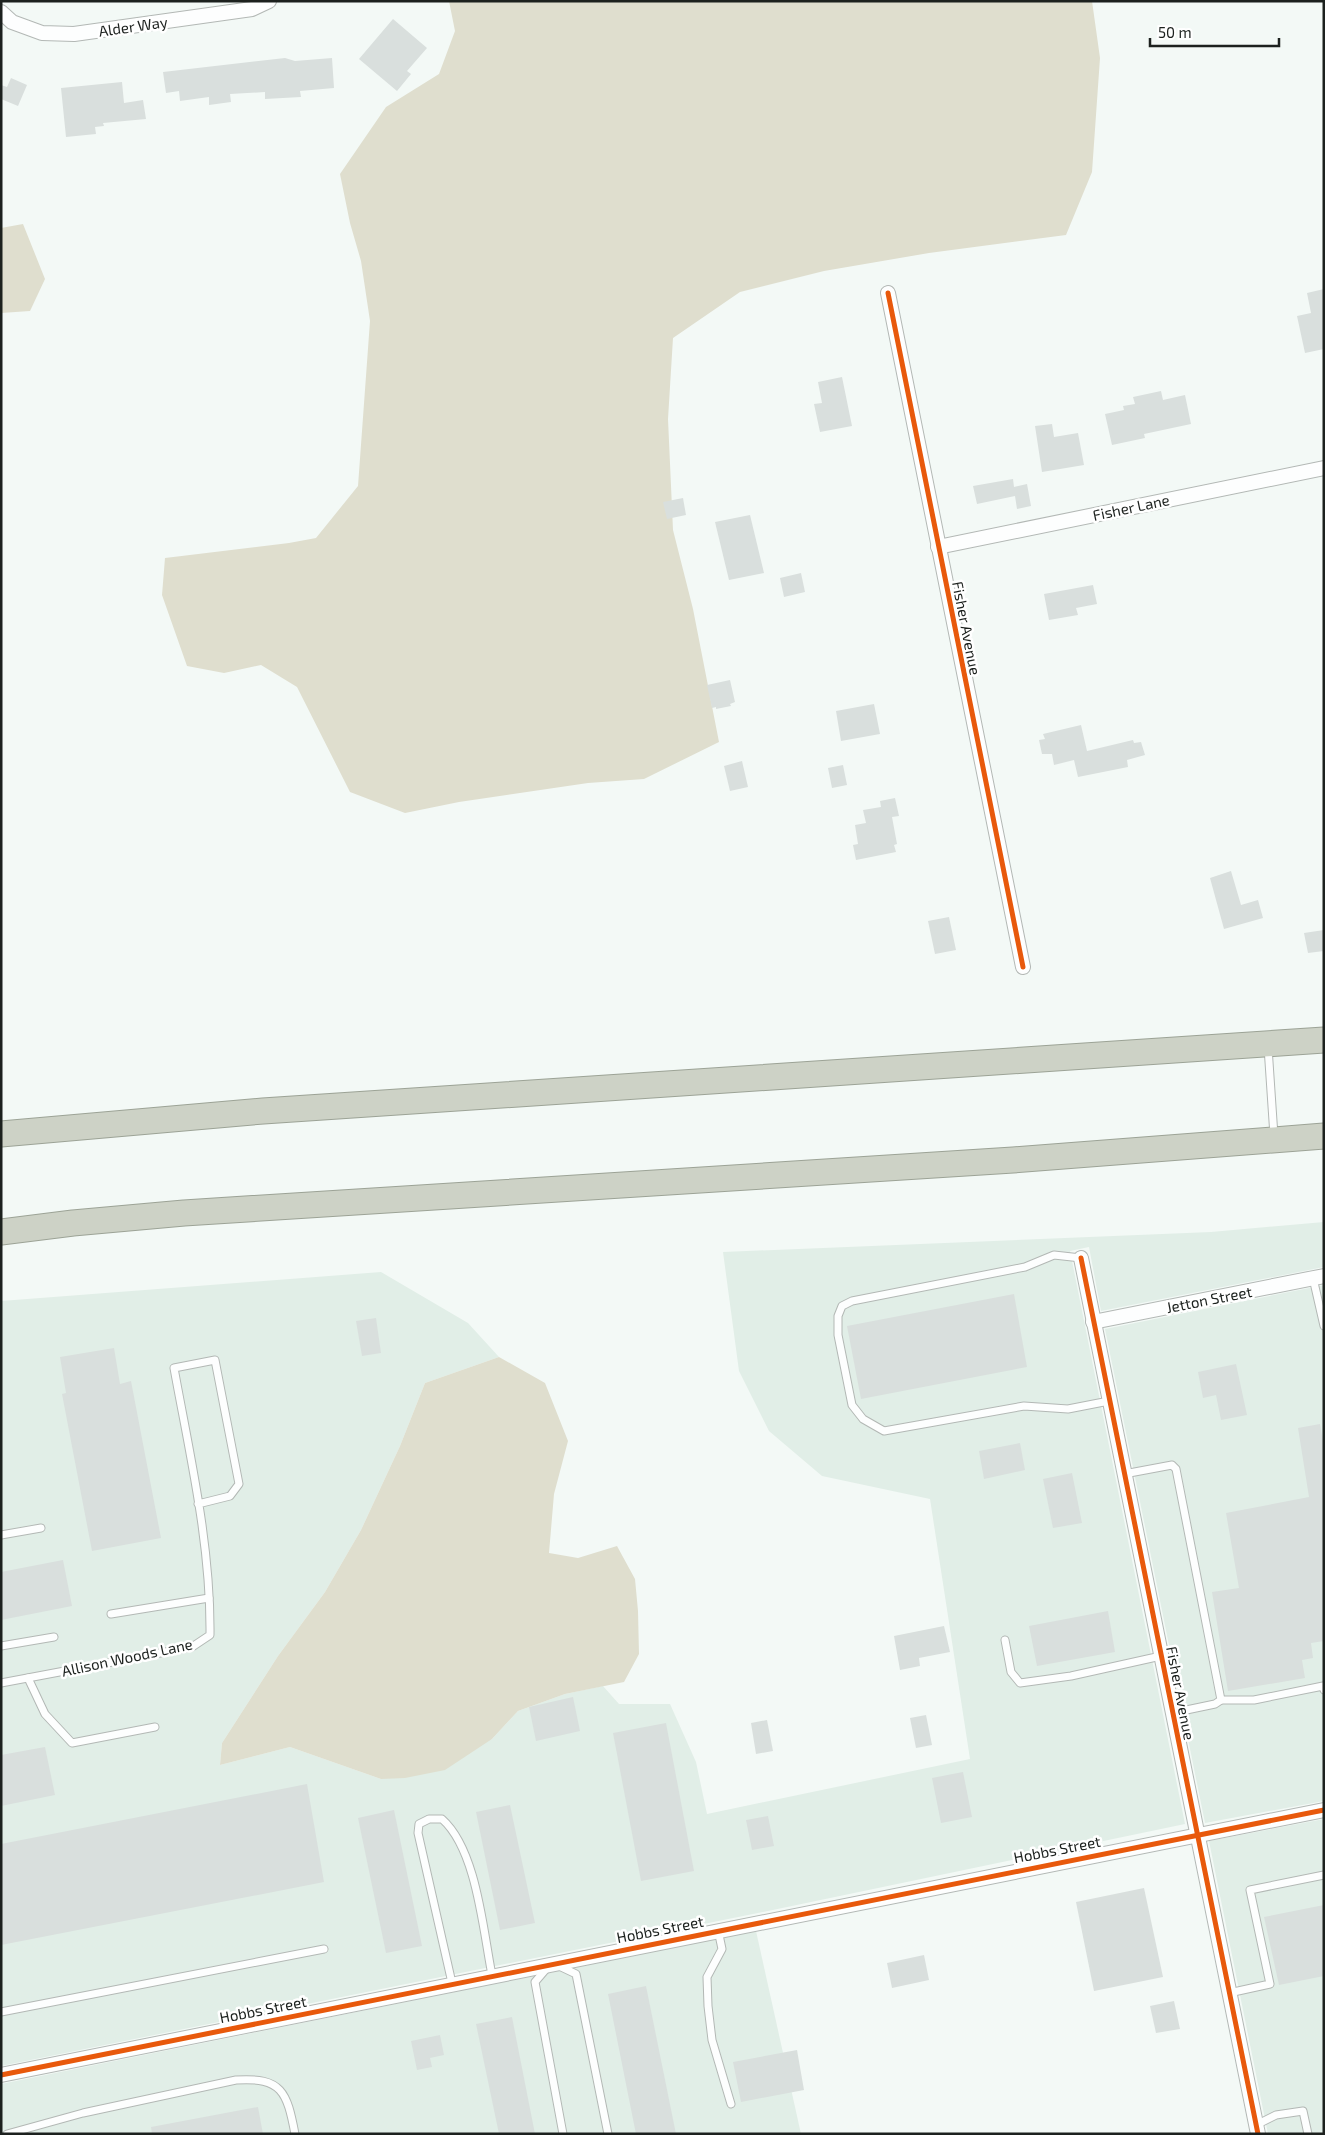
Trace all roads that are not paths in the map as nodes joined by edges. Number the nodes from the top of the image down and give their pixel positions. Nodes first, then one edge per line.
1 (269, 1) edge
2 (1, 12) edge
3 (888, 293) dead end
4 (1324, 468) edge
5 (938, 547) junction
6 (1023, 967) dead end
7 (1324, 1040) edge
8 (1267, 1044) junction
9 (1, 1134) edge
10 (1324, 1136) edge
11 (1274, 1139) junction
12 (1, 1232) edge
13 (1081, 1258) joint
14 (1318, 1277) edge
15 (1093, 1322) junction
16 (1324, 1326) edge
17 (1109, 1401) junction
18 (1124, 1474) junction
19 (198, 1504) junction
20 (41, 1528) dead end
21 (1, 1535) edge
22 (209, 1598) junction
23 (111, 1614) dead end
24 (54, 1637) dead end
25 (1005, 1640) dead end
26 (1, 1646) edge
27 (1161, 1656) junction
28 (28, 1678) junction
29 (1, 1683) edge
30 (1324, 1690) edge
31 (1221, 1700) junction
32 (1172, 1713) junction
33 (155, 1727) dead end
34 (1324, 1810) edge
35 (1197, 1834) junction
36 (1324, 1875) edge
37 (718, 1930) junction
38 (324, 1949) dead end
39 (553, 1963) junction
40 (492, 1975) junction
41 (452, 1984) junction
42 (1229, 1992) junction
43 (1, 2012) edge
44 (1, 2075) edge
45 (731, 2104) dead end
46 (1257, 2129) edge
47 (7, 2134) edge
48 (295, 2134) edge
49 (563, 2134) edge
50 (608, 2134) edge
51 (1308, 2134) edge

1 - 2 street, Alder Way
3 - 5 street, Fisher Avenue
4 - 5 street, Fisher Lane
5 - 6 street, Fisher Avenue
7 - 8 highway
8 - 9 highway
8 - 11 lane
10 - 11 highway
11 - 12 highway
13 - 15 street, Fisher Avenue
13 - 17 lane
14 - 15 street, Jetton Street
14 - 16 lane
15 - 17 street, Fisher Avenue
17 - 18 street, Fisher Avenue
18 - 27 street, Fisher Avenue
18 - 31 lane
19 - 19 lane, Allison Woods Lane
19 - 22 lane, Allison Woods Lane
20 - 21 lane
22 - 23 lane
22 - 28 lane, Allison Woods Lane
24 - 26 lane
25 - 27 lane
27 - 32 street, Fisher Avenue
28 - 29 lane, Allison Woods Lane
28 - 33 lane
30 - 31 lane
31 - 32 lane
32 - 35 street, Fisher Avenue
34 - 35 street, Hobbs Street
35 - 37 street, Hobbs Street
35 - 42 street, Fisher Avenue
36 - 42 lane
37 - 39 street, Hobbs Street
37 - 45 lane
38 - 43 lane
39 - 40 street, Hobbs Street
39 - 49 lane
39 - 50 lane
40 - 41 street, Hobbs Street
40 - 41 lane
41 - 44 street, Hobbs Street
42 - 46 street, Fisher Avenue
46 - 51 lane
47 - 48 lane

